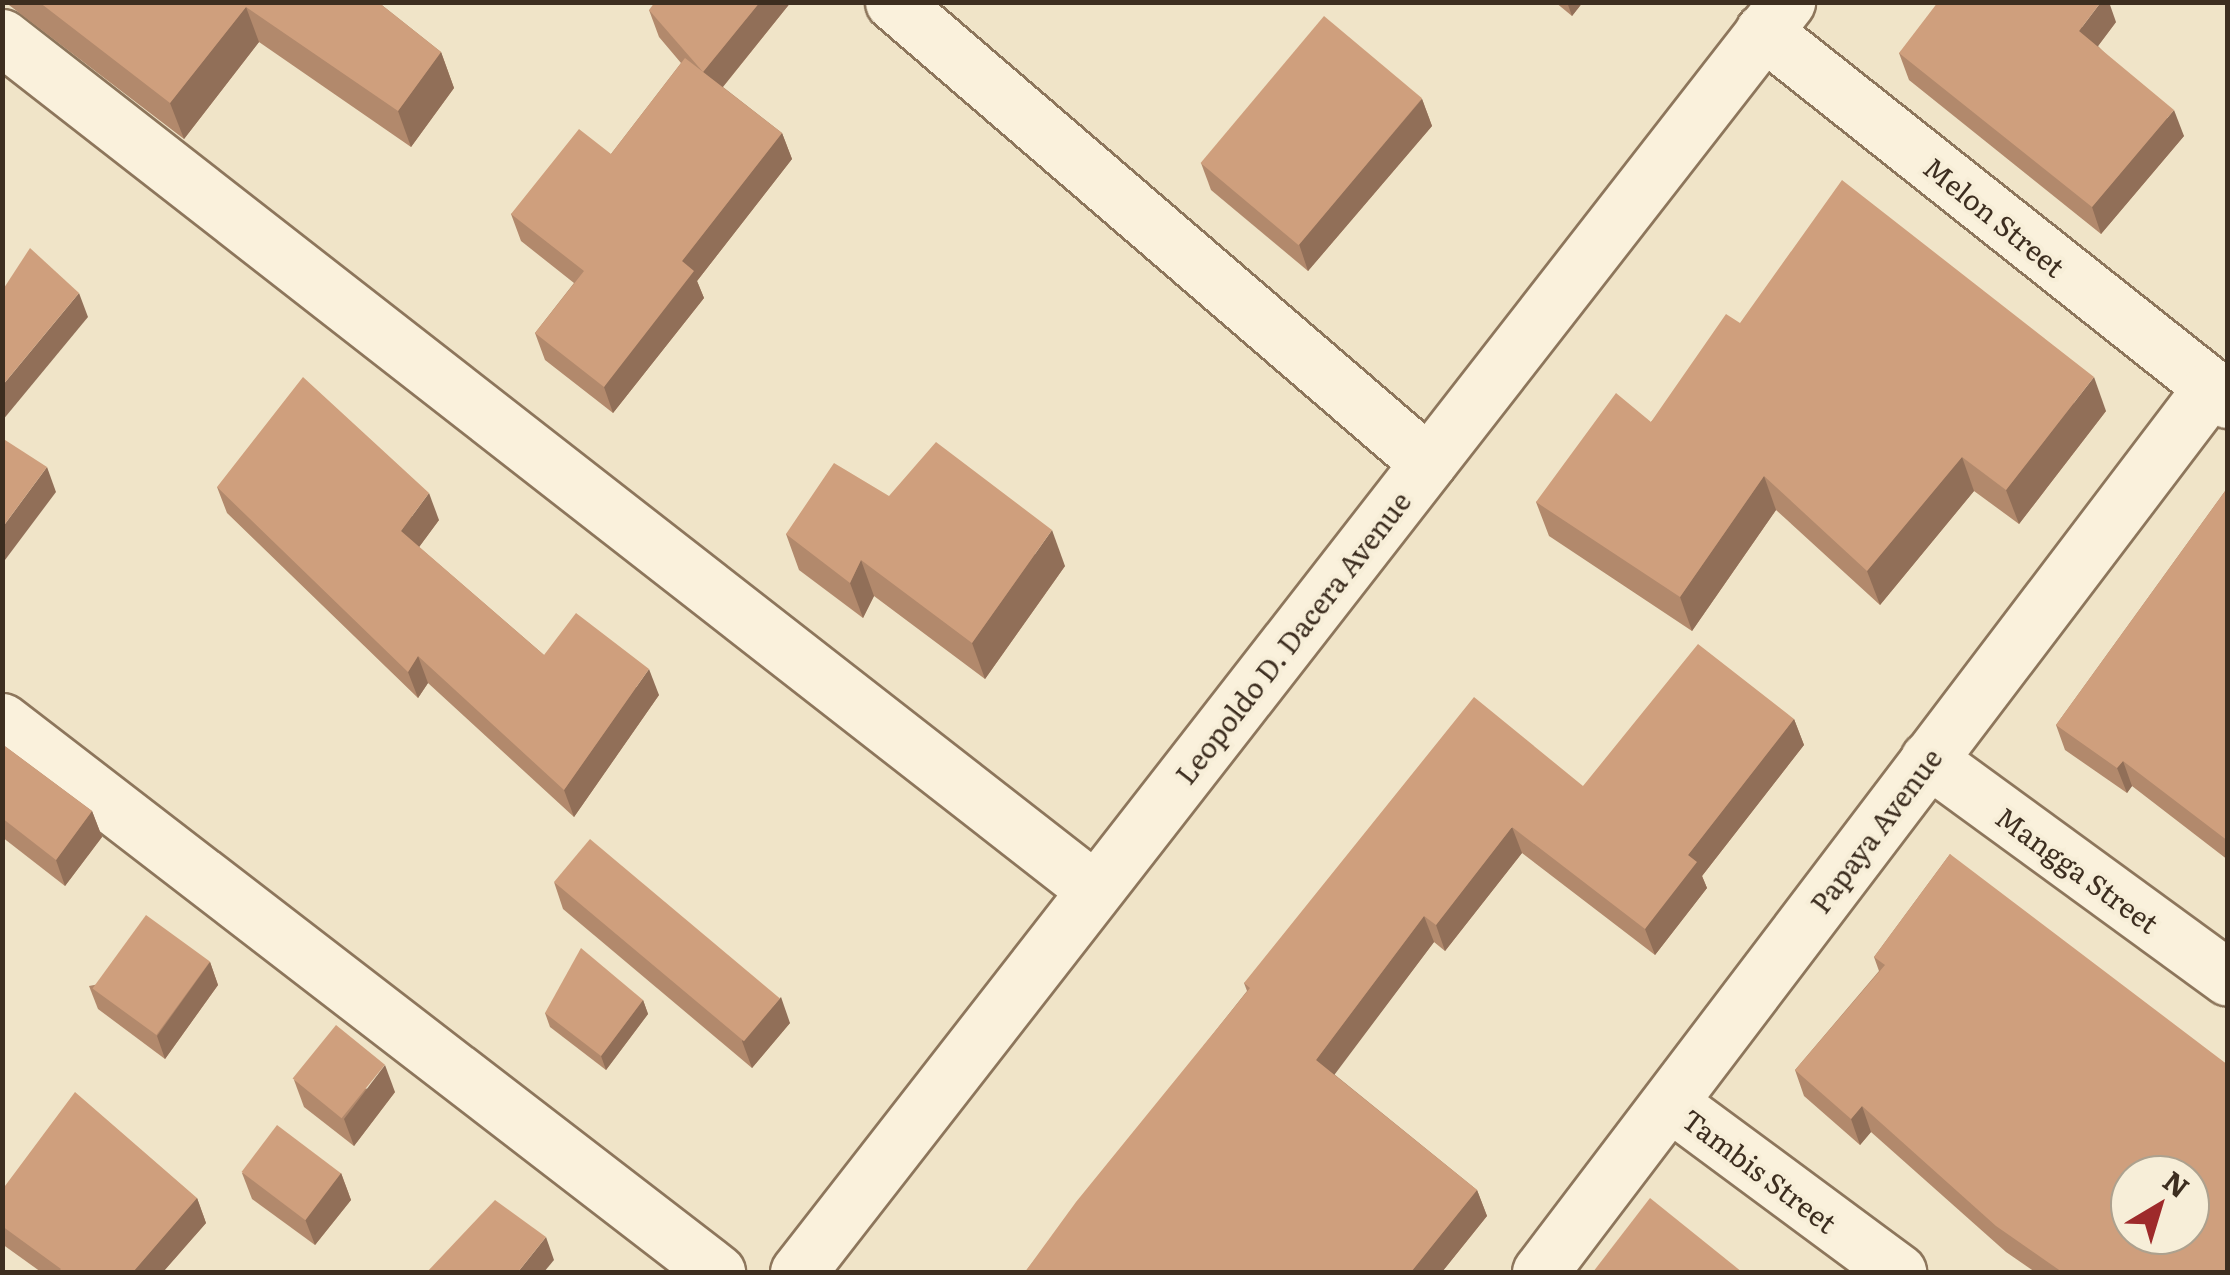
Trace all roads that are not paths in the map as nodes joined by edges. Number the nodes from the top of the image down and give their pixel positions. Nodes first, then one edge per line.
1 (893, 2) edge
2 (1775, 17) edge
3 (2, 36) edge
4 (2220, 394) edge
5 (1428, 463) junction
6 (2, 721) edge
7 (1928, 760) junction
8 (1095, 890) junction
9 (2228, 978) edge
10 (1670, 1103) junction
11 (716, 1272) edge
12 (798, 1272) edge
13 (1540, 1272) edge
14 (1898, 1272) edge

1 - 5 street
2 - 4 street, Melon Street
2 - 5 street, Leopoldo D. Dacera Avenue
3 - 8 street
4 - 7 street, Papaya Avenue
5 - 8 street, Leopoldo D. Dacera Avenue
6 - 11 street
7 - 9 street, Mangga Street
7 - 10 street, Papaya Avenue
8 - 12 street, Leopoldo D. Dacera Avenue
10 - 13 street, Papaya Avenue
10 - 14 street, Tambis Street

